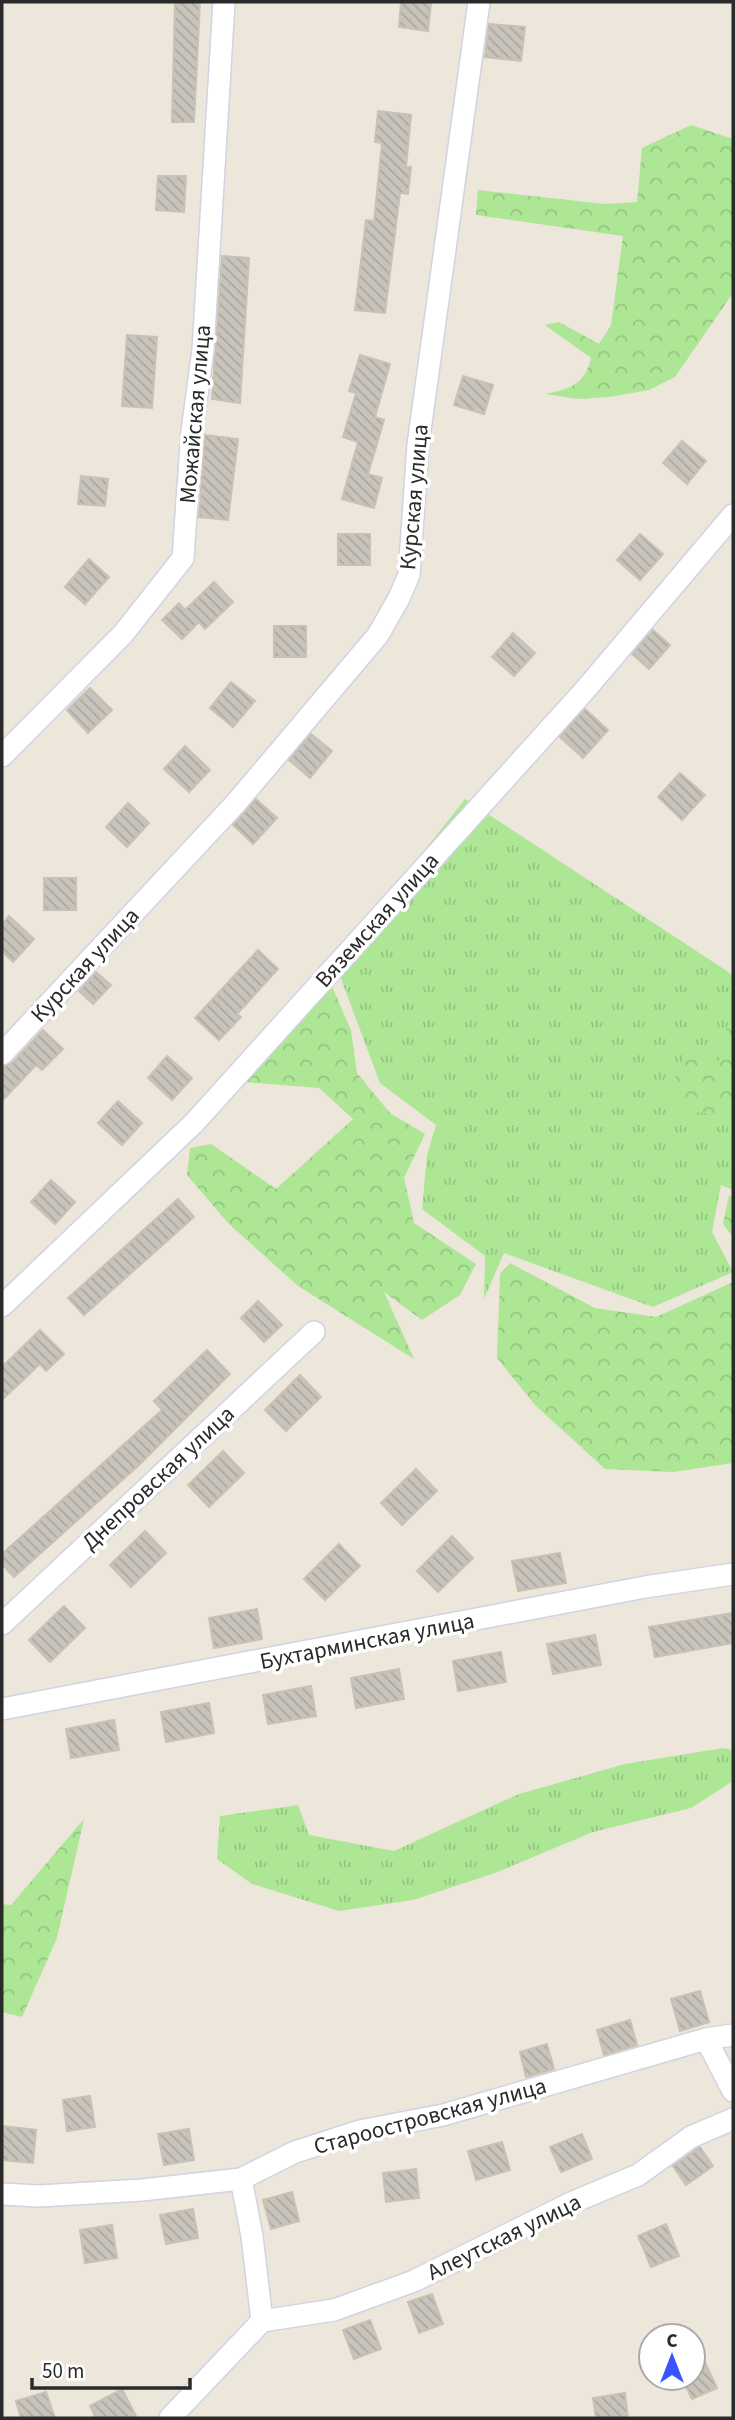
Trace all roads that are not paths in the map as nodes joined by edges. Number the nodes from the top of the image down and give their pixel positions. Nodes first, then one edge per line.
1 (224, 2) edge
2 (479, 2) edge
3 (733, 515) edge
4 (2, 756) edge
5 (2, 1054) edge
6 (2, 1306) edge
7 (314, 1332) dead end
8 (733, 1574) edge
9 (2, 1624) edge
10 (2, 1709) edge
11 (733, 2035) edge
12 (706, 2039) junction
13 (733, 2091) edge
14 (733, 2119) edge
15 (241, 2179) junction
16 (2, 2194) edge
17 (262, 2321) junction
18 (170, 2418) edge

1 - 4 street, Можайская улица
2 - 5 street, Курская улица
3 - 6 street, Вяземская улица
7 - 9 street, Днепровская улица
8 - 10 street, Бухтарминская улица
11 - 12 street, Староостровская улица
12 - 13 street
12 - 15 street, Староостровская улица
14 - 17 street, Алеутская улица
15 - 16 street, Староостровская улица
15 - 17 street
17 - 18 street

